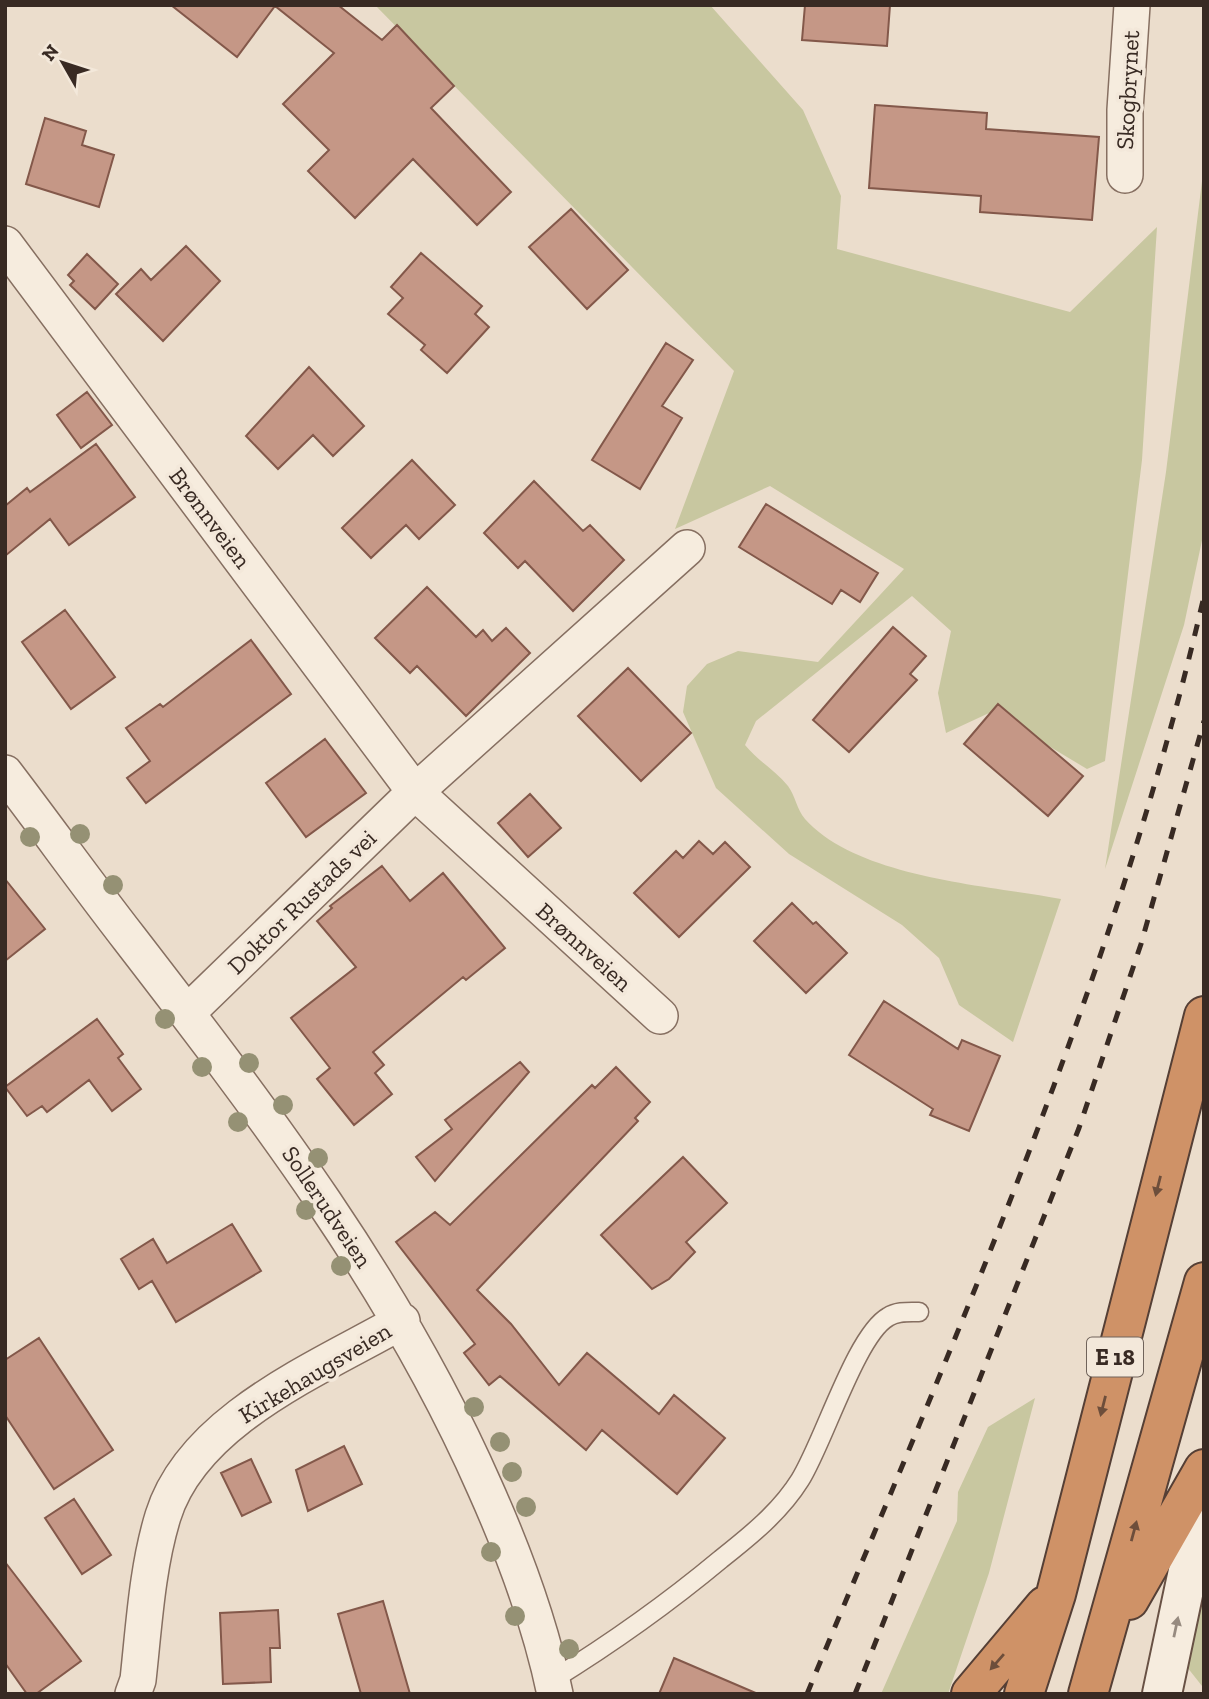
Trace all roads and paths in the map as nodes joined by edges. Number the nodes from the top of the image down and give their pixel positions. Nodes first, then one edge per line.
1 (1132, 5) edge
2 (1125, 174) dead end
3 (5, 244) edge
4 (687, 548) dead end
5 (5, 773) edge
6 (415, 792) junction
7 (188, 1012) junction
8 (660, 1016) dead end
9 (1204, 1016) edge
10 (1204, 1282) edge
11 (919, 1312) dead end
12 (402, 1321) junction
13 (1204, 1469) edge
14 (1204, 1496) edge
15 (1056, 1594) junction
16 (1103, 1644) junction
17 (553, 1687) edge
18 (132, 1694) edge
19 (971, 1694) edge
20 (1024, 1694) edge
21 (1088, 1694) edge
22 (1162, 1694) edge

1 - 2 street, Skogbrynet
3 - 6 street, Brønnveien
4 - 6 street
5 - 7 street, Sollerudveien
6 - 7 street, Doktor Rustads vei
6 - 8 street, Brønnveien
7 - 12 street, Sollerudveien
9 -> 15 highway, E 18
16 -> 10 highway, E 18
11 - 17 lane
12 - 17 street, Sollerudveien
12 - 18 street, Kirkehaugsveien
13 - 16 highway
22 -> 14 street
15 -> 19 highway, E 18
15 - 20 highway, E 18
16 - 21 highway, E 18

